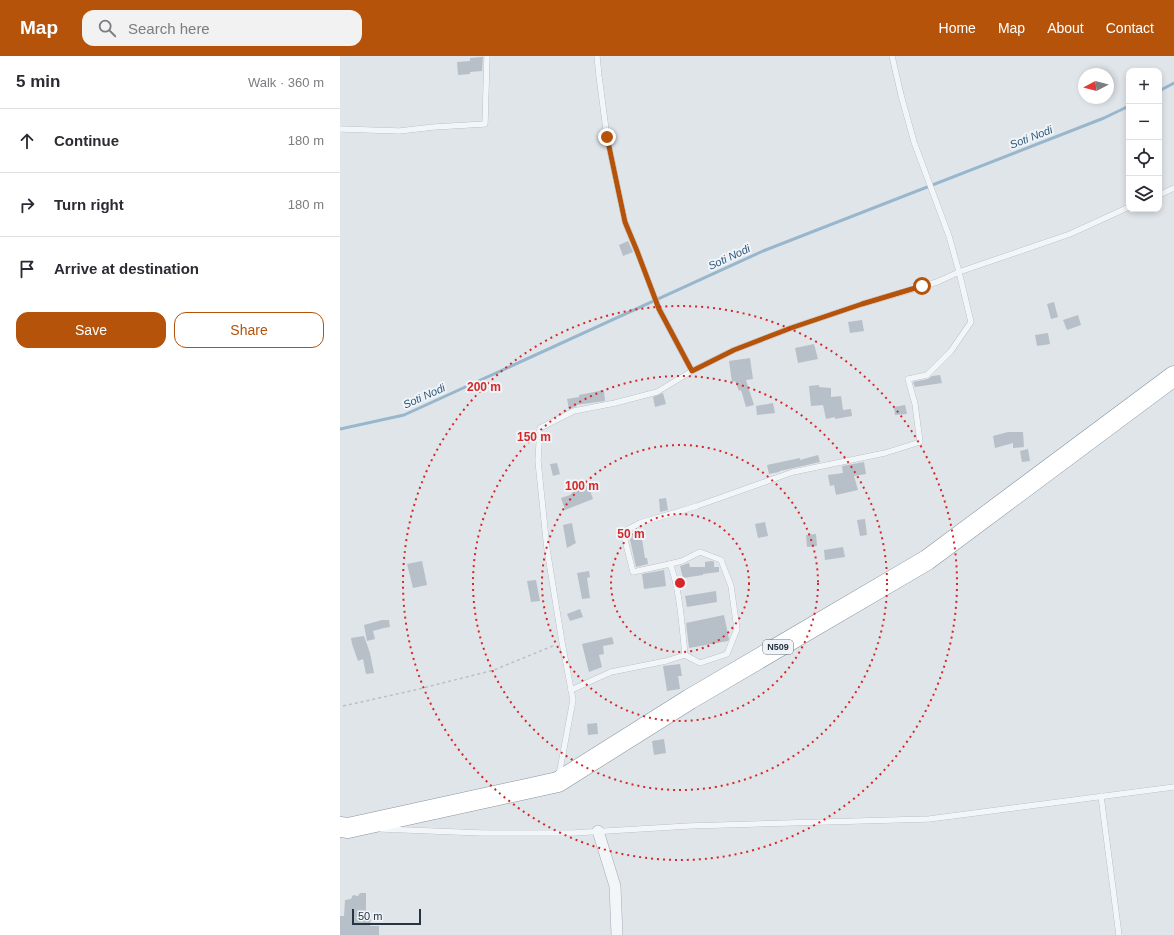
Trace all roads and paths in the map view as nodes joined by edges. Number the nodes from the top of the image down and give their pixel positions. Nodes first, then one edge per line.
1 (487, 56) edge
2 (597, 56) edge
3 (892, 56) edge
4 (340, 129) edge
5 (1174, 188) edge
6 (1162, 194) edge
7 (1126, 208) edge
8 (959, 272) junction
9 (692, 371) junction
10 (1174, 376) edge
11 (670, 564) junction
12 (562, 642) junction
13 (685, 655) junction
14 (571, 690) junction
15 (343, 706) dead end
16 (558, 782) junction
17 (1174, 787) edge
18 (1101, 796) junction
19 (344, 827) edge
20 (371, 829) dead end
21 (378, 829) dead end
22 (598, 831) junction
23 (617, 935) edge
24 (1119, 935) edge

1 - 4 lane
2 - 9 lane
3 - 8 lane
5 - 6 lane
7 - 8 lane
8 - 9 lane
8 - 11 lane
9 - 12 lane
10 - 16 highway, N509
11 - 13 lane
11 - 13 lane
12 - 14 lane
12 - 15 path
13 - 14 lane
14 - 16 lane
16 - 19 highway, N509
17 - 18 lane
18 - 22 lane
18 - 24 lane
19 - 20 lane
21 - 22 lane
22 - 23 street

